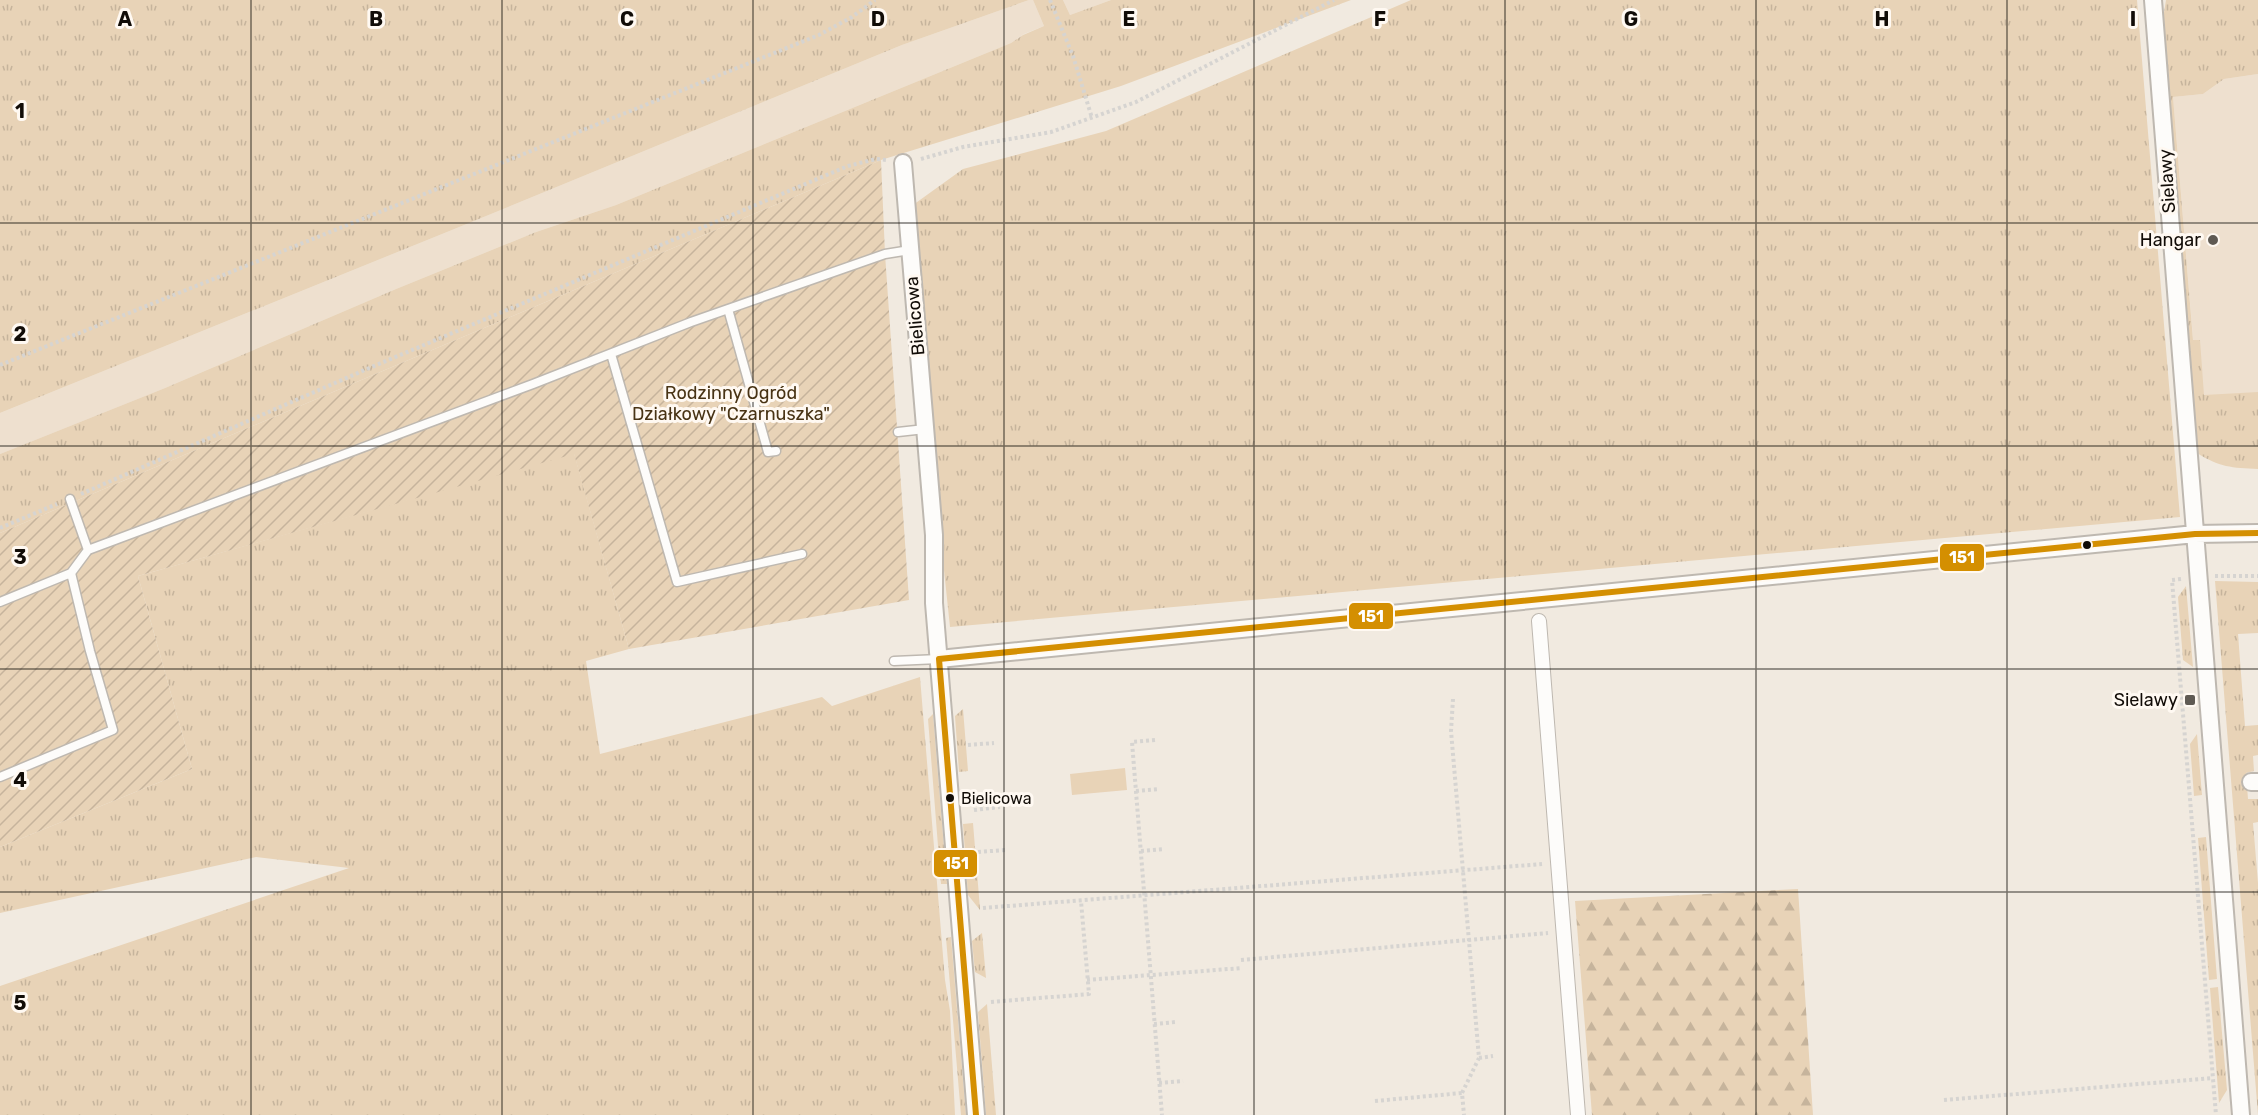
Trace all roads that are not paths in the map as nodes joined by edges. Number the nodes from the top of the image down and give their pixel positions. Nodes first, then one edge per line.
1 (2153, 0) edge
2 (903, 163) road end
3 (910, 250) junction
4 (728, 309) junction
5 (611, 354) junction
6 (925, 429) junction
7 (898, 432) dead end
8 (776, 452) dead end
9 (69, 498) road end
10 (2258, 533) edge
11 (2195, 534) junction
12 (88, 550) junction
13 (802, 554) dead end
14 (71, 573) junction
15 (0, 602) edge
16 (1539, 621) dead end
17 (939, 659) junction
18 (894, 661) dead end
19 (0, 777) edge
20 (976, 1115) edge
21 (1578, 1115) edge
22 (2241, 1115) edge

1 - 11 street, Sielawy
2 - 3 street, Bielicowa
3 - 4 lane
3 - 6 street, Bielicowa
4 - 5 lane
4 - 8 lane
5 - 12 lane
5 - 13 lane
6 - 7 lane
6 - 17 street, Bielicowa
9 - 12 lane
10 - 11 street
11 - 17 street
11 - 22 street, Sielawy
12 - 14 lane
14 - 15 lane
14 - 19 lane
16 - 21 street
17 - 18 lane
17 - 20 street, Bielicowa

